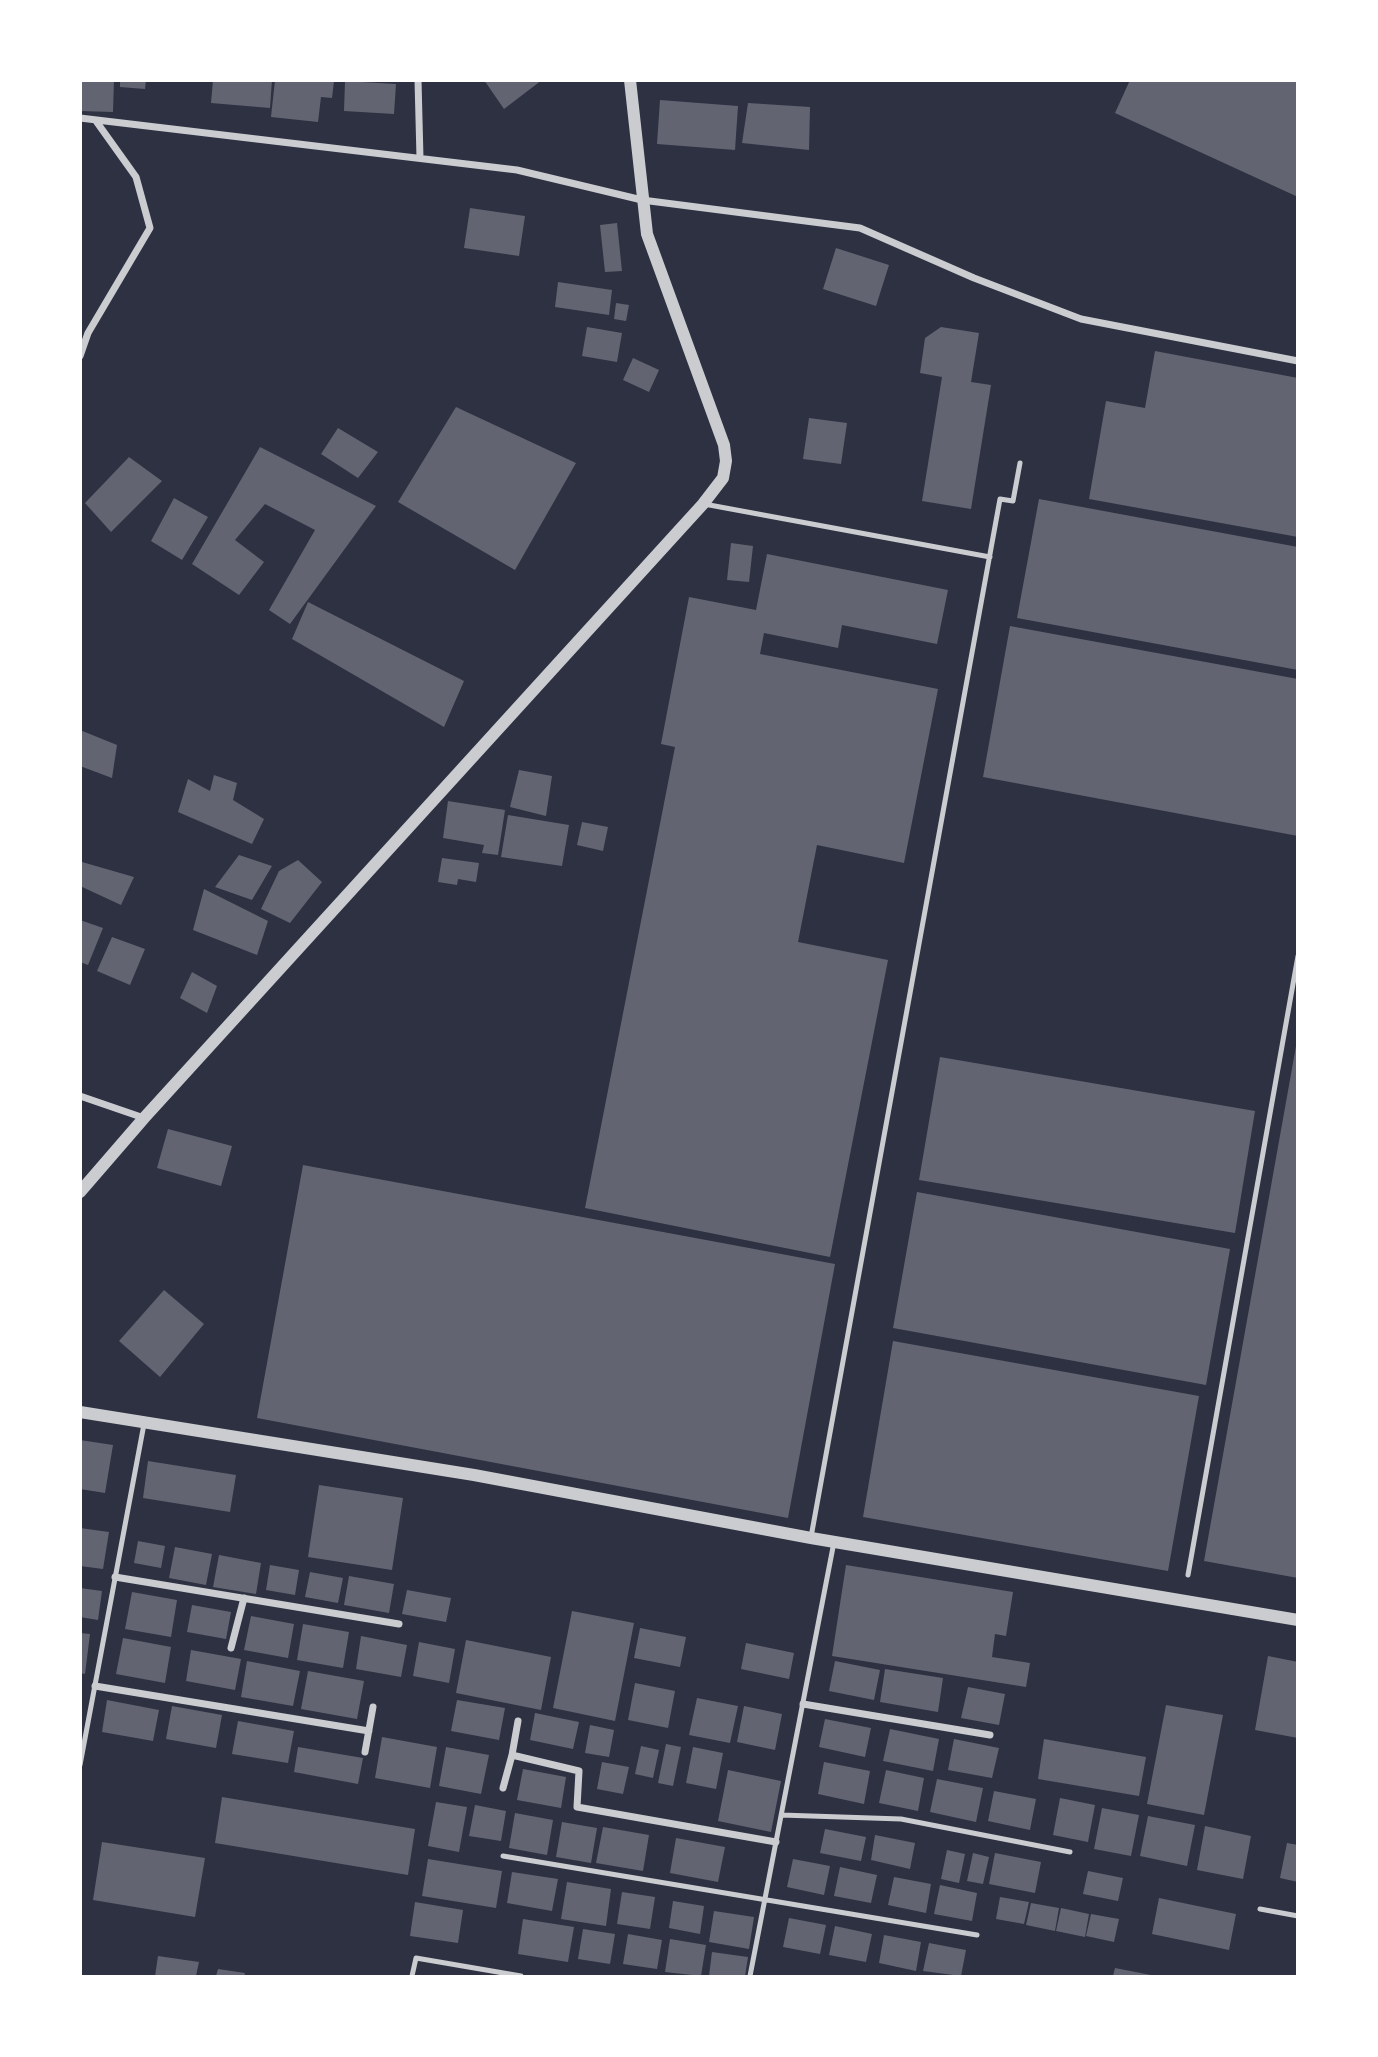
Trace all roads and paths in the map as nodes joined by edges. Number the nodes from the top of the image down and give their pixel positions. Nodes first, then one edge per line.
1 (418, 80) edge
2 (629, 80) edge
3 (80, 118) edge
4 (96, 121) junction
5 (420, 158) junction
6 (642, 200) junction
7 (80, 356) edge
8 (1297, 361) edge
9 (1020, 463) dead end
10 (703, 503) junction
11 (990, 557) junction
12 (1297, 956) edge
13 (80, 1096) edge
14 (144, 1118) junction
15 (80, 1192) edge
16 (80, 1412) edge
17 (144, 1423) junction
18 (811, 1538) junction
19 (834, 1542) junction
20 (1188, 1575) dead end
21 (115, 1577) junction
22 (244, 1598) junction
23 (1297, 1620) edge
24 (399, 1624) dead end
25 (231, 1648) dead end
26 (95, 1686) junction
27 (803, 1704) junction
28 (373, 1707) dead end
29 (519, 1721) dead end
30 (369, 1731) junction
31 (990, 1735) dead end
32 (365, 1752) dead end
33 (512, 1755) junction
34 (80, 1765) edge
35 (503, 1788) dead end
36 (781, 1815) junction
37 (776, 1843) junction
38 (1070, 1852) dead end
39 (503, 1856) dead end
40 (765, 1901) junction
41 (1260, 1909) dead end
42 (1297, 1916) edge
43 (977, 1935) dead end
44 (412, 1976) edge
45 (522, 1976) edge
46 (750, 1976) edge

1 - 5 street
2 - 6 street
3 - 4 street
4 - 5 street
4 - 7 street
5 - 6 street
6 - 8 street
6 - 10 street
9 - 11 lane
10 - 11 lane
10 - 14 street
11 - 18 lane
12 - 20 lane
13 - 14 street
14 - 15 street
16 - 17 street
17 - 18 street
17 - 21 lane
18 - 19 street
19 - 23 street
19 - 27 lane
21 - 22 street
21 - 26 lane
22 - 24 street
22 - 25 street
26 - 30 street
26 - 34 lane
27 - 31 street
27 - 36 lane
28 - 30 street
29 - 33 street
30 - 32 street
33 - 35 street
33 - 37 street
36 - 37 lane
36 - 38 lane
37 - 40 lane
39 - 40 lane
40 - 43 lane
40 - 46 lane
41 - 42 lane
44 - 45 lane

